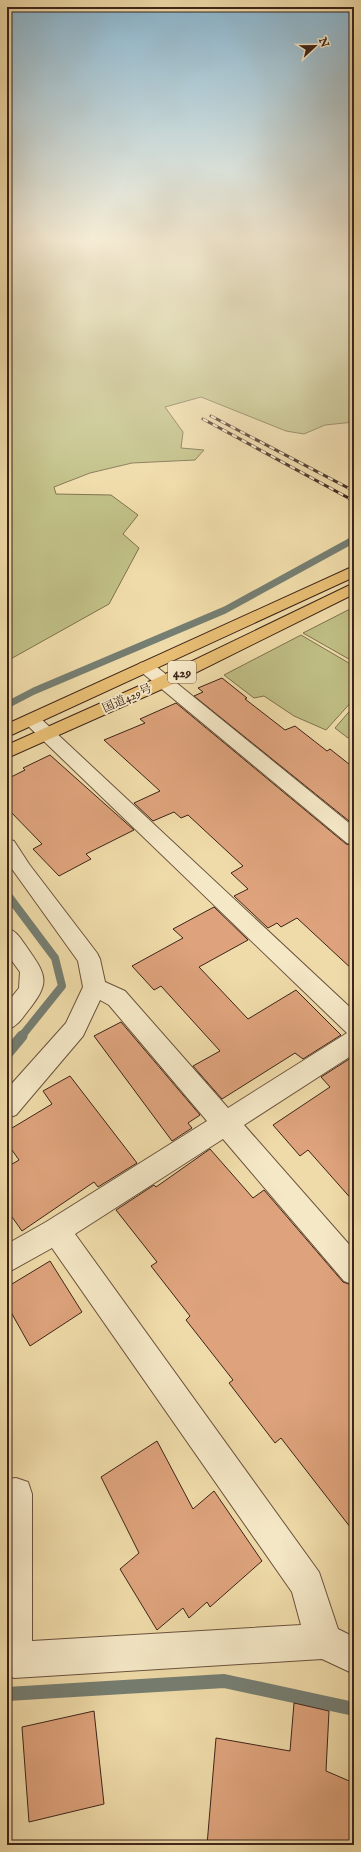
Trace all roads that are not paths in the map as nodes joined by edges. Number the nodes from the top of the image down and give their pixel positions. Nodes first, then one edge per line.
1 (354, 571) edge
2 (354, 588) edge
3 (146, 668) junction
4 (163, 682) junction
5 (32, 720) junction
6 (7, 731) edge
7 (47, 734) junction
8 (7, 752) edge
9 (354, 838) edge
10 (7, 846) edge
11 (7, 936) edge
12 (95, 987) junction
13 (7, 1020) edge
14 (354, 1026) edge
15 (354, 1041) edge
16 (7, 1108) edge
17 (226, 1123) junction
18 (56, 1231) junction
19 (7, 1259) edge
20 (354, 1271) edge
21 (7, 1495) edge
22 (339, 1649) edge

1 - 3 highway, 国道429号 / 429
2 - 4 highway, 国道429号 / 429
3 - 4 street
3 - 5 highway, 国道429号 / 429
4 - 7 highway, 国道429号 / 429
4 - 9 street
5 - 6 highway, 国道429号 / 429
5 - 7 street
7 - 8 highway, 国道429号 / 429
7 - 14 street
10 - 12 street
11 - 13 street
12 - 16 street
12 - 17 street
15 - 17 street
17 - 18 street
17 - 20 street
18 - 19 street
18 - 22 street
21 - 22 street

